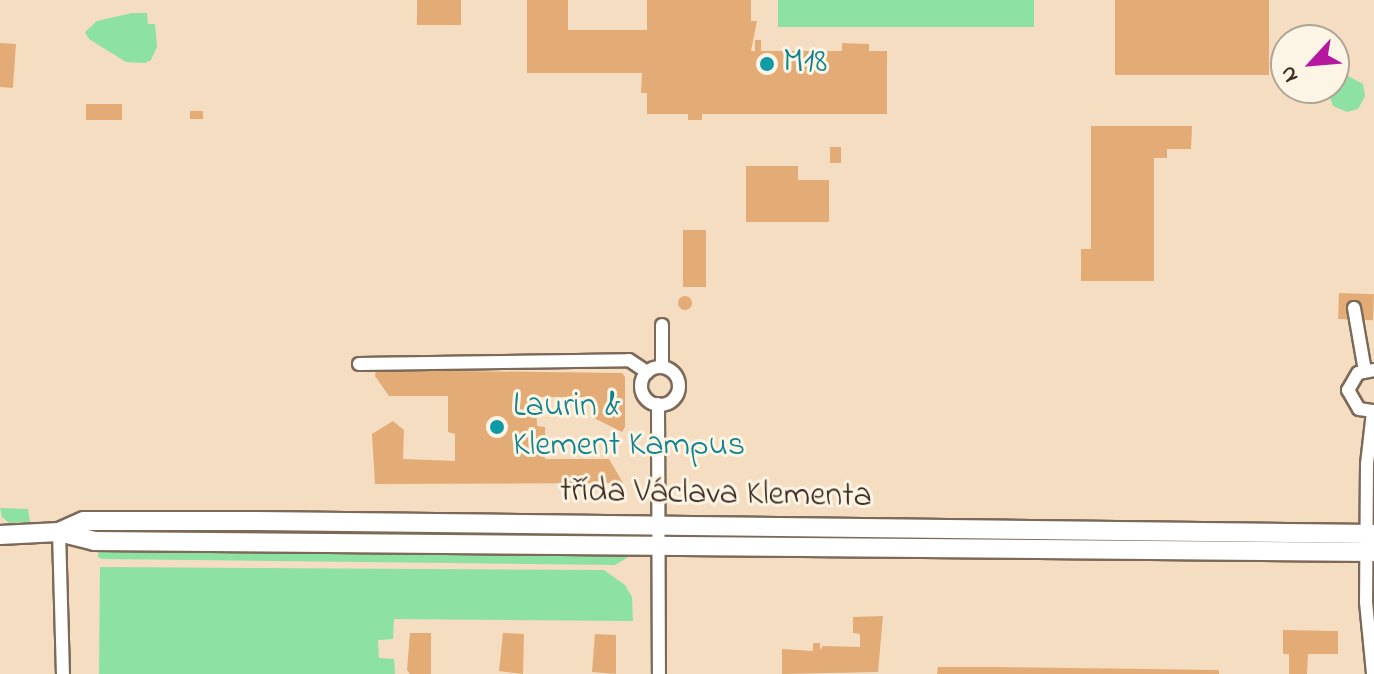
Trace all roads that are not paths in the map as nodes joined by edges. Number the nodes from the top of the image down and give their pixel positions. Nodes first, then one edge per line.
1 (1354, 308) dead end
2 (662, 325) dead end
3 (359, 364) dead end
4 (662, 367) junction
5 (1369, 370) edge
6 (647, 372) junction
7 (658, 404) junction
8 (1374, 411) edge
9 (1367, 464) junction
10 (1374, 482) edge
11 (59, 532) junction
12 (0, 535) edge
13 (658, 535) junction
14 (1370, 543) edge
15 (1374, 599) edge
16 (1366, 616) junction
17 (63, 674) edge
18 (659, 674) edge
19 (1373, 674) edge

1 - 5 street
2 - 4 street
3 - 6 street
4 - 6 street
4 - 7 street
5 - 8 street
6 - 7 street
7 - 13 street
8 - 9 street
9 - 10 street
9 - 14 street
11 - 12 street, třída Václava Klementa
11 - 13 street, třída Václava Klementa
11 - 17 street
13 - 14 street, třída Václava Klementa
13 - 18 street
14 - 16 street
15 - 16 street
16 - 19 street

